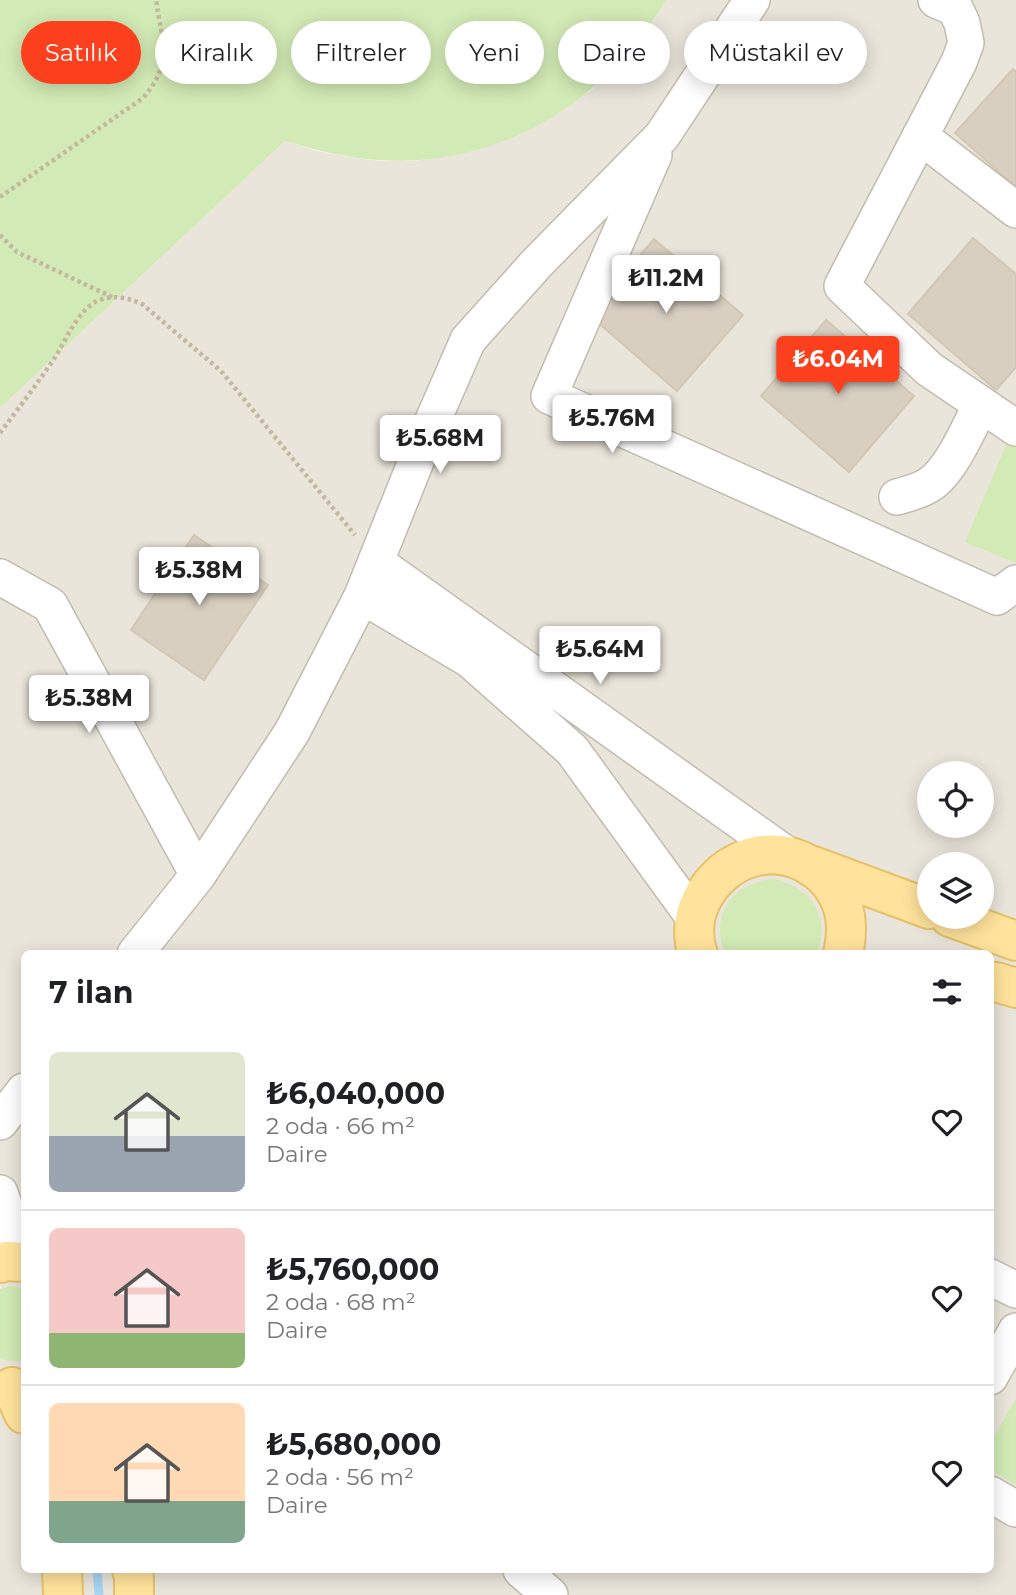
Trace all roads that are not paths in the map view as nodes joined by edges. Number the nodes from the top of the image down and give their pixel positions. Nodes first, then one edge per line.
1 (752, 0) edge
2 (936, 0) edge
3 (662, 136) junction
4 (920, 136) junction
5 (1016, 210) edge
6 (981, 404) junction
7 (1016, 428) edge
8 (897, 497) dead end
9 (376, 562) junction
10 (0, 577) edge
11 (1016, 583) edge
12 (362, 596) junction
13 (799, 860) junction
14 (198, 875) junction
15 (917, 904) edge
16 (983, 929) edge
17 (690, 940) edge
18 (1016, 941) edge
19 (138, 950) edge
20 (844, 950) edge
21 (994, 982) edge
22 (1016, 988) edge
23 (21, 1095) edge
24 (0, 1122) edge
25 (0, 1193) edge
26 (16, 1262) edge
27 (994, 1279) edge
28 (1016, 1290) edge
29 (1016, 1331) edge
30 (994, 1370) edge
31 (994, 1496) edge
32 (1016, 1509) edge
33 (62, 1573) edge
34 (133, 1573) edge
35 (524, 1573) edge
36 (63, 1595) edge
37 (134, 1595) edge
38 (550, 1595) edge

1 - 3 street
2 - 4 street
3 - 9 street
3 - 11 street
4 - 5 street
4 - 6 street
6 - 7 street
6 - 8 street
9 - 12 street
9 - 13 street
10 - 14 street
12 - 14 street
12 - 17 street
13 - 15 main road
13 - 17 main road
13 - 20 main road
14 - 19 street
16 - 18 main road
21 - 22 main road
23 - 24 street
25 - 26 street
27 - 28 street
29 - 30 street
31 - 32 street
33 - 36 main road
34 - 37 main road
35 - 38 street

